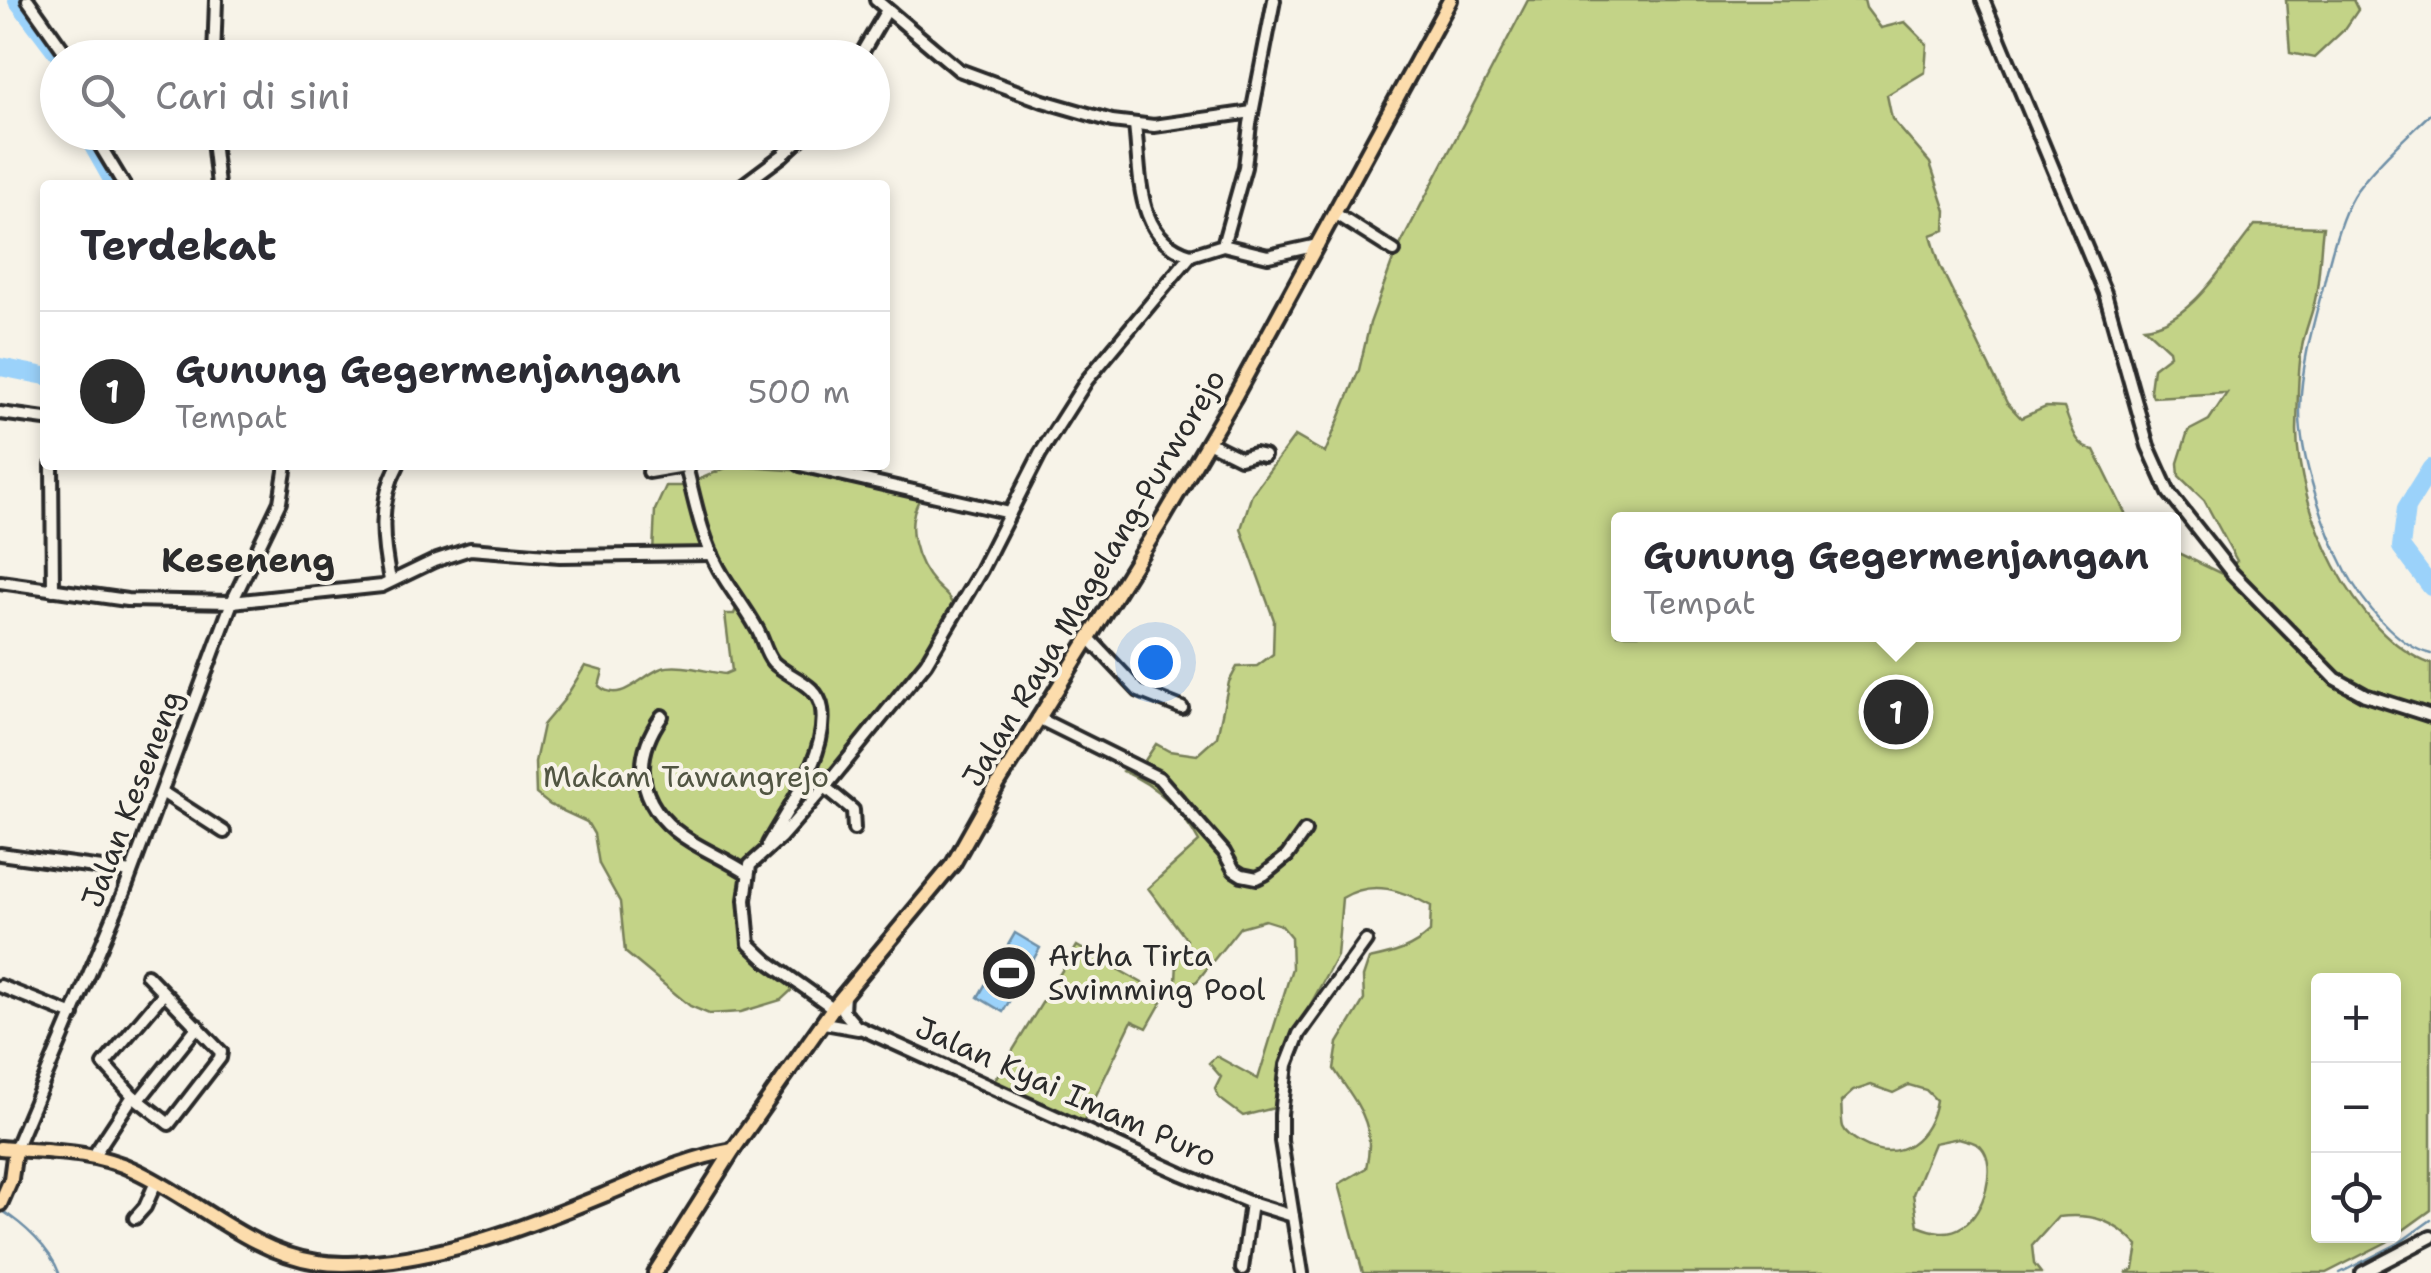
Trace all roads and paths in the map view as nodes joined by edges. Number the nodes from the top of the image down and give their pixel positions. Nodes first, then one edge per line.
1 (28, 0) edge
2 (216, 0) edge
3 (876, 0) edge
4 (1274, 0) edge
5 (1450, 0) edge
6 (1982, 0) edge
7 (887, 10) junction
8 (56, 40) edge
9 (215, 40) edge
10 (870, 40) edge
11 (1252, 112) junction
12 (1135, 125) junction
13 (103, 150) edge
14 (214, 150) edge
15 (786, 150) edge
16 (121, 180) edge
17 (217, 180) edge
18 (749, 180) edge
19 (1334, 212) junction
20 (1223, 245) junction
21 (1318, 246) junction
22 (1394, 251) dead end
23 (1191, 255) junction
24 (0, 413) edge
25 (40, 418) edge
26 (1208, 442) junction
27 (1264, 456) dead end
28 (52, 470) edge
29 (285, 470) edge
30 (396, 470) edge
31 (660, 470) edge
32 (689, 470) edge
33 (825, 470) edge
34 (649, 472) dead end
35 (1010, 513) junction
36 (712, 554) junction
37 (390, 580) junction
38 (0, 582) edge
39 (53, 590) junction
40 (232, 602) junction
41 (1088, 637) junction
42 (1182, 708) dead end
43 (662, 716) dead end
44 (2431, 716) edge
45 (1038, 718) junction
46 (825, 788) junction
47 (162, 792) junction
48 (854, 828) dead end
49 (1304, 831) dead end
50 (224, 832) dead end
51 (765, 849) junction
52 (0, 854) edge
53 (131, 872) junction
54 (747, 873) junction
55 (1366, 940) dead end
56 (147, 975) dead end
57 (0, 986) edge
58 (844, 992) junction
59 (164, 993) junction
60 (832, 1008) junction
61 (72, 1016) junction
62 (824, 1023) junction
63 (198, 1026) junction
64 (864, 1030) junction
65 (136, 1098) junction
66 (0, 1148) edge
67 (15, 1149) junction
68 (733, 1150) junction
69 (94, 1155) junction
70 (156, 1182) junction
71 (0, 1204) edge
72 (1251, 1204) junction
73 (1292, 1216) junction
74 (135, 1218) dead end
75 (2431, 1237) edge
76 (1242, 1269) dead end
77 (654, 1273) edge
78 (1302, 1273) edge
79 (2362, 1273) edge

1 - 8 street
2 - 9 street
3 - 7 street
4 - 11 street
5 - 19 main road, Jalan Raya Magelang-Purworejo
6 - 44 street
7 - 10 street
7 - 12 street
11 - 12 street
11 - 20 street
12 - 23 street
13 - 16 street
14 - 17 street
15 - 18 street
19 - 21 main road, Jalan Raya Magelang-Purworejo
19 - 22 street
20 - 21 street
20 - 23 street
21 - 26 main road, Jalan Raya Magelang-Purworejo
23 - 35 street
24 - 25 street
26 - 27 street
26 - 41 main road, Jalan Raya Magelang-Purworejo
28 - 39 street
29 - 40 street, Jalan Keseneng
30 - 37 street
31 - 34 street
32 - 36 street
33 - 35 street
35 - 46 street
36 - 37 street
36 - 51 street
37 - 40 street
38 - 39 street
39 - 40 street
40 - 47 street, Jalan Keseneng
41 - 42 street
41 - 45 main road, Jalan Raya Magelang-Purworejo
43 - 54 street
45 - 49 street
45 - 58 main road, Jalan Raya Magelang-Purworejo
46 - 48 street
46 - 51 street
47 - 50 street
47 - 53 street, Jalan Keseneng
51 - 54 street
52 - 53 street
53 - 61 street, Jalan Keseneng
54 - 60 street
55 - 73 street
56 - 59 street
57 - 61 street
58 - 60 main road, Jalan Raya Magelang-Purworejo
58 - 64 street
59 - 63 street
59 - 65 street
60 - 62 main road, Jalan Raya Magelang-Purworejo
61 - 67 street, Jalan Keseneng
62 - 64 street, Jalan Kyai Imam Puro
62 - 68 main road, Jalan Raya Magelang-Purworejo
63 - 65 street
63 - 65 street
64 - 72 street, Jalan Kyai Imam Puro
65 - 69 street
66 - 67 main road
67 - 69 main road
67 - 71 main road
68 - 70 main road
68 - 77 main road, Jalan Raya Magelang-Purworejo
69 - 70 main road
70 - 74 street
72 - 73 street, Jalan Kyai Imam Puro
72 - 76 street
73 - 78 street
75 - 79 street

